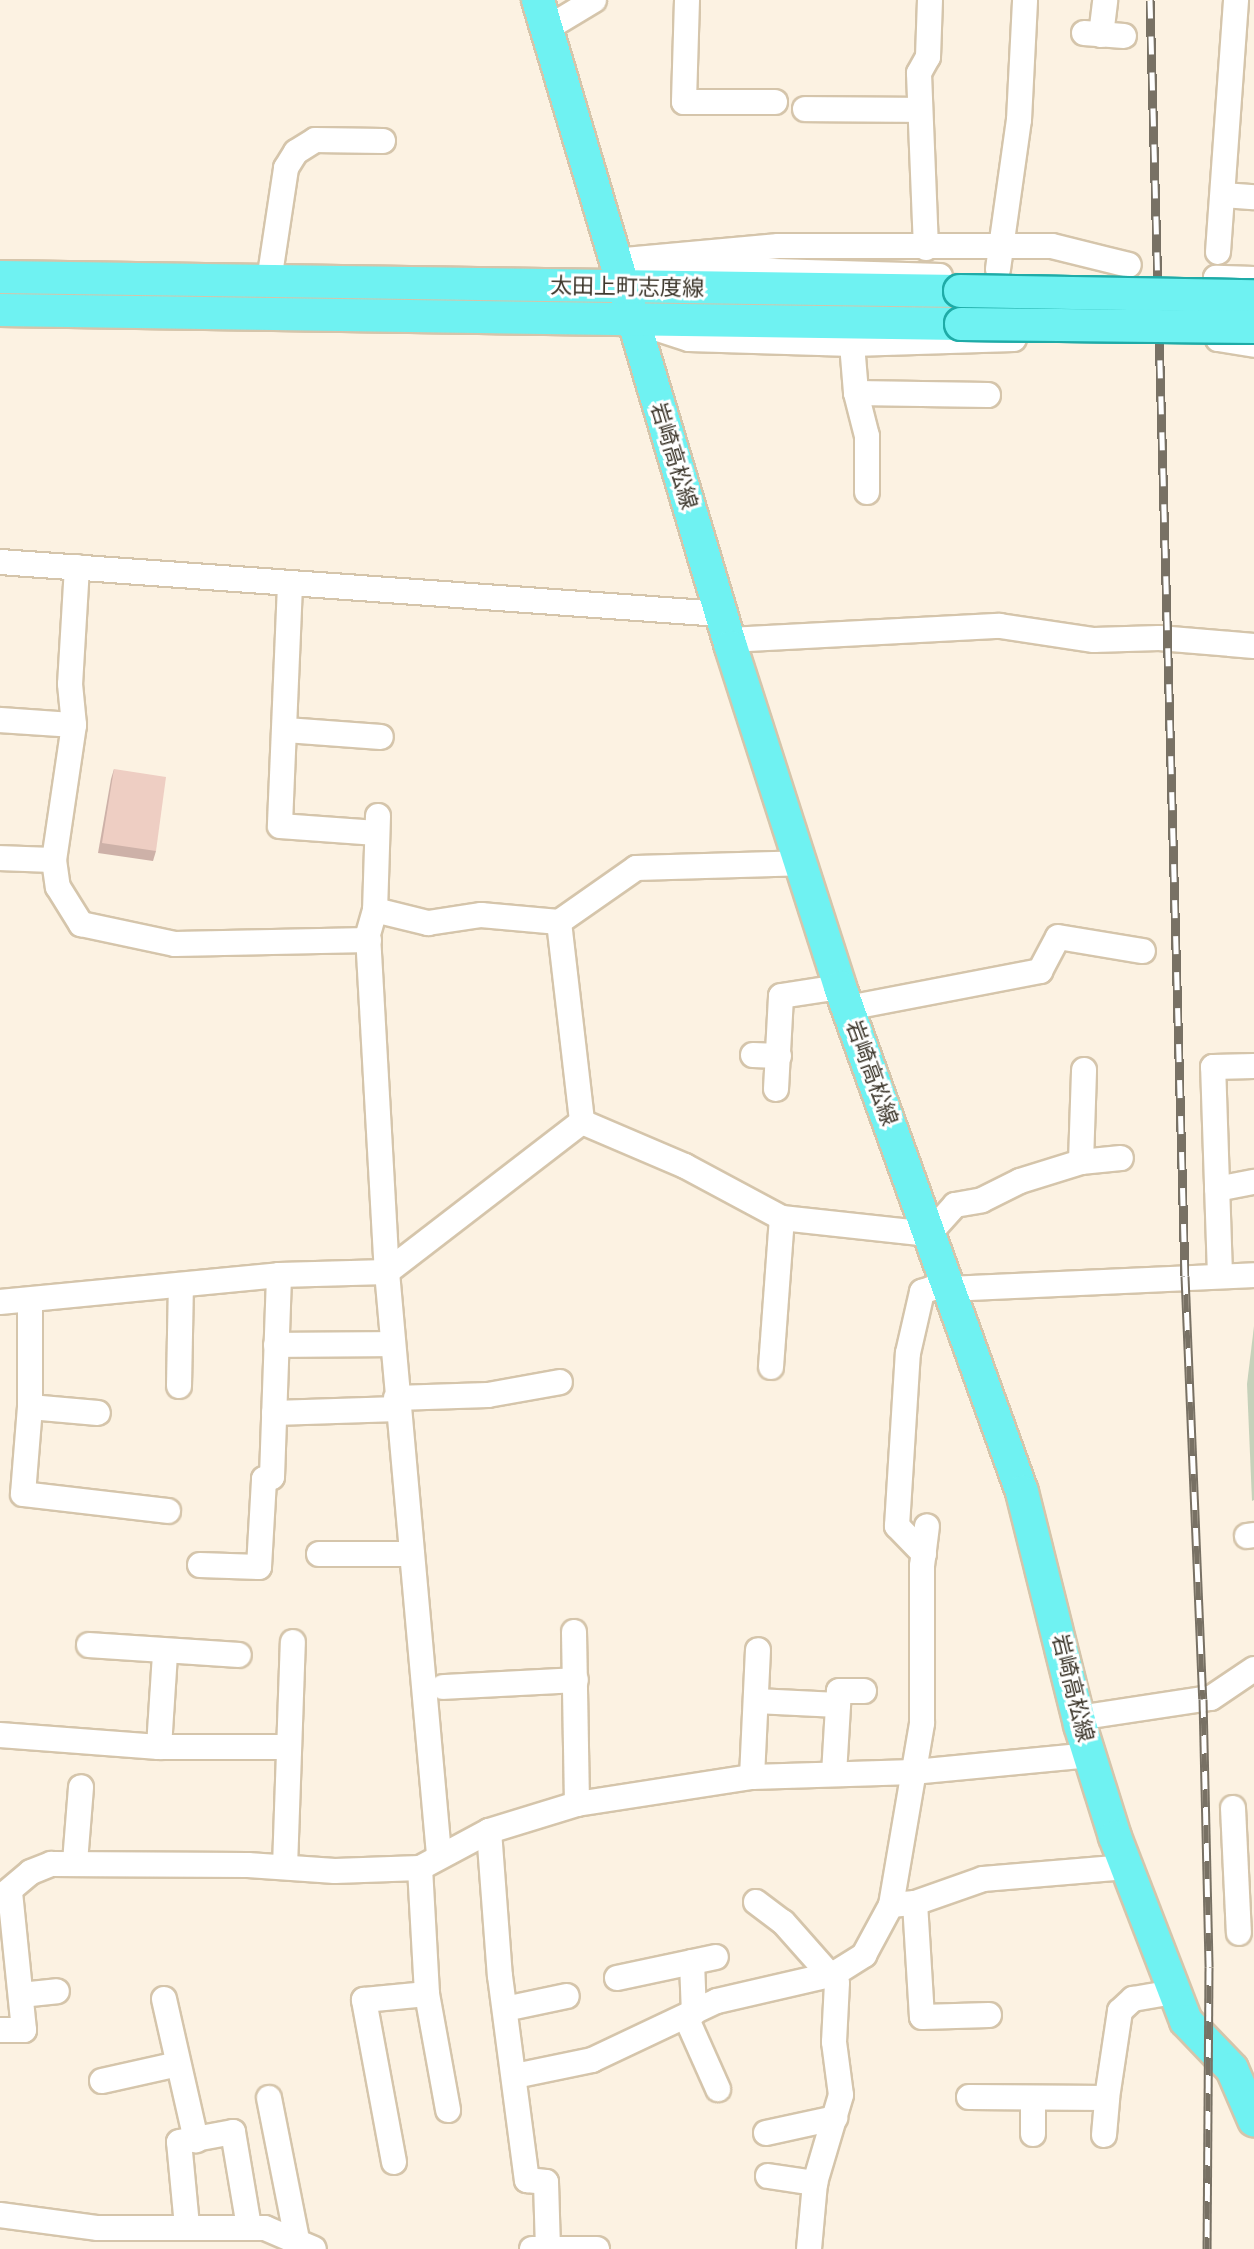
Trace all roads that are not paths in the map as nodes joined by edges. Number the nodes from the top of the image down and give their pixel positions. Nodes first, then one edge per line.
1 (594, 0) edge
2 (687, 0) edge
3 (930, 0) edge
4 (1025, 0) edge
5 (1105, 0) edge
6 (1236, 0) edge
7 (542, 15) edge
8 (1103, 35) dead end
9 (775, 102) dead end
10 (805, 109) dead end
11 (920, 110) junction
12 (383, 141) dead end
13 (1223, 195) junction
14 (1254, 197) edge
15 (926, 248) junction
16 (1218, 252) dead end
17 (998, 258) junction
18 (1129, 265) dead end
19 (619, 275) junction
20 (0, 277) edge
21 (1254, 279) edge
22 (269, 281) junction
23 (1254, 296) edge
24 (0, 310) edge
25 (633, 321) junction
26 (1254, 327) edge
27 (852, 344) junction
28 (1254, 345) edge
29 (856, 393) junction
30 (988, 395) dead end
31 (867, 492) dead end
32 (0, 562) edge
33 (77, 567) junction
34 (290, 585) junction
35 (725, 627) junction
36 (1254, 646) edge
37 (0, 720) edge
38 (74, 725) junction
39 (286, 730) junction
40 (381, 737) dead end
41 (0, 858) edge
42 (54, 860) junction
43 (800, 863) junction
44 (375, 910) junction
45 (559, 922) junction
46 (369, 940) junction
47 (1143, 951) dead end
48 (844, 998) junction
49 (753, 1055) dead end
50 (779, 1056) junction
51 (1254, 1066) edge
52 (1084, 1070) dead end
53 (776, 1089) dead end
54 (582, 1122) junction
55 (1121, 1158) dead end
56 (1081, 1162) junction
57 (1254, 1182) edge
58 (1217, 1189) junction
59 (782, 1218) junction
60 (929, 1234) junction
61 (387, 1272) junction
62 (279, 1275) junction
63 (1220, 1275) junction
64 (1254, 1275) edge
65 (181, 1285) junction
66 (948, 1286) junction
67 (30, 1301) junction
68 (0, 1302) edge
69 (392, 1344) junction
70 (276, 1345) junction
71 (771, 1367) dead end
72 (560, 1382) dead end
73 (179, 1386) dead end
74 (397, 1403) junction
75 (30, 1407) junction
76 (98, 1413) dead end
77 (274, 1413) junction
78 (168, 1511) dead end
79 (927, 1526) dead end
80 (319, 1554) dead end
81 (412, 1554) junction
82 (924, 1554) junction
83 (200, 1565) dead end
84 (574, 1632) dead end
85 (293, 1642) dead end
86 (89, 1645) dead end
87 (758, 1650) dead end
88 (165, 1653) junction
89 (239, 1655) dead end
90 (1254, 1669) edge
91 (576, 1680) junction
92 (443, 1687) dead end
93 (864, 1691) dead end
94 (756, 1701) junction
95 (838, 1705) junction
96 (1078, 1718) junction
97 (0, 1735) edge
98 (159, 1747) junction
99 (289, 1747) junction
100 (1089, 1755) junction
101 (914, 1772) junction
102 (834, 1774) junction
103 (752, 1777) junction
104 (81, 1787) dead end
105 (577, 1804) junction
106 (1233, 1808) dead end
107 (489, 1831) junction
108 (430, 1861) junction
109 (75, 1862) junction
110 (285, 1867) junction
111 (1126, 1867) junction
112 (1245, 1871) edge
113 (5, 1894) edge
114 (756, 1902) dead end
115 (903, 1904) junction
116 (1239, 1933) dead end
117 (716, 1957) dead end
118 (692, 1962) junction
119 (834, 1974) junction
120 (617, 1978) dead end
121 (57, 1991) dead end
122 (1173, 1992) junction
123 (427, 1994) junction
124 (21, 1995) junction
125 (567, 1996) dead end
126 (164, 1999) dead end
127 (505, 2009) junction
128 (690, 2015) junction
129 (989, 2015) dead end
130 (0, 2030) edge
131 (178, 2064) junction
132 (515, 2076) junction
133 (102, 2081) dead end
134 (718, 2089) dead end
135 (969, 2097) dead end
136 (269, 2098) dead end
137 (1033, 2098) junction
138 (1107, 2098) junction
139 (448, 2110) dead end
140 (835, 2118) junction
141 (1254, 2120) edge
142 (766, 2133) dead end
143 (1033, 2134) dead end
144 (1104, 2135) dead end
145 (196, 2140) junction
146 (394, 2162) dead end
147 (768, 2176) dead end
148 (815, 2183) junction
149 (0, 2215) edge
150 (187, 2226) junction
151 (249, 2227) junction
152 (306, 2244) edge
153 (540, 2248) edge
154 (597, 2249) edge
155 (809, 2249) edge

1 - 7 street
2 - 9 street
3 - 11 street
4 - 17 street
5 - 8 street
6 - 13 street
7 - 19 main road, 岩崎高松線
10 - 11 street
11 - 15 street
12 - 22 street
13 - 14 street
13 - 16 street
15 - 17 street
15 - 19 street
17 - 18 street
19 - 22 main road, 太田上町志度線
19 - 23 main road, 太田上町志度線, bridge
19 - 25 main road, 岩崎高松線
19 - 27 street
20 - 22 main road, 太田上町志度線
21 - 28 street
24 - 25 main road, 太田上町志度線
25 - 26 main road, 太田上町志度線, bridge
25 - 27 street
25 - 35 main road, 岩崎高松線
27 - 29 street
29 - 30 street
29 - 31 street
32 - 33 street
33 - 34 street
33 - 38 street
34 - 35 street
34 - 39 street
35 - 36 street
35 - 43 main road, 岩崎高松線
37 - 38 street
38 - 42 street
39 - 40 street
39 - 44 street
41 - 42 street
42 - 46 street
43 - 45 street
43 - 48 main road, 岩崎高松線
44 - 45 street
44 - 46 street
45 - 54 street
46 - 61 street
47 - 48 street
48 - 50 street
48 - 60 main road, 岩崎高松線
49 - 50 street
50 - 53 street
51 - 58 street
52 - 56 street
54 - 59 street
54 - 61 street
55 - 56 street
56 - 60 street
57 - 58 street
58 - 63 street
59 - 60 street
59 - 71 street
60 - 66 main road, 岩崎高松線
61 - 62 street
61 - 69 street
62 - 65 street
62 - 70 street
63 - 64 street
63 - 66 street
65 - 67 street
65 - 73 street
66 - 82 street
66 - 96 main road, 岩崎高松線
67 - 68 street
67 - 75 street
69 - 70 street
69 - 74 street
70 - 77 street
72 - 74 street
74 - 77 street
74 - 81 street
75 - 76 street
75 - 78 street
77 - 83 street
79 - 82 street
80 - 81 street
81 - 108 street
82 - 101 street
84 - 91 street
85 - 99 street
86 - 88 street
87 - 94 street
88 - 89 street
88 - 98 street
90 - 96 street
91 - 92 street
91 - 105 street
93 - 95 street
94 - 95 street
94 - 103 street
95 - 102 street
96 - 100 main road, 岩崎高松線
97 - 98 street
98 - 99 street
99 - 110 street
100 - 101 street
100 - 111 main road, 岩崎高松線
101 - 102 street
101 - 115 street
102 - 103 street
103 - 105 street
104 - 109 street
105 - 107 street
106 - 112 street
107 - 108 street
107 - 127 street
108 - 110 street
108 - 123 street
109 - 110 street
109 - 113 street
111 - 115 street
111 - 122 main road, 岩崎高松線
112 - 116 street
113 - 124 street
114 - 119 street
115 - 119 street
115 - 129 street
117 - 118 street
118 - 120 street
118 - 128 street
119 - 128 street
119 - 140 street
121 - 124 street
122 - 138 street
122 - 141 main road, 岩崎高松線
123 - 139 street
123 - 146 street
124 - 130 street
125 - 127 street
126 - 131 street
127 - 132 street
128 - 132 street
128 - 134 street
131 - 133 street
131 - 145 street
132 - 153 street
135 - 137 street
136 - 152 street
137 - 138 street
137 - 143 street
138 - 144 street
140 - 142 street
140 - 148 street
145 - 150 street
145 - 151 street
147 - 148 street
148 - 155 street
149 - 150 street
150 - 151 street
151 - 152 street
153 - 154 street

